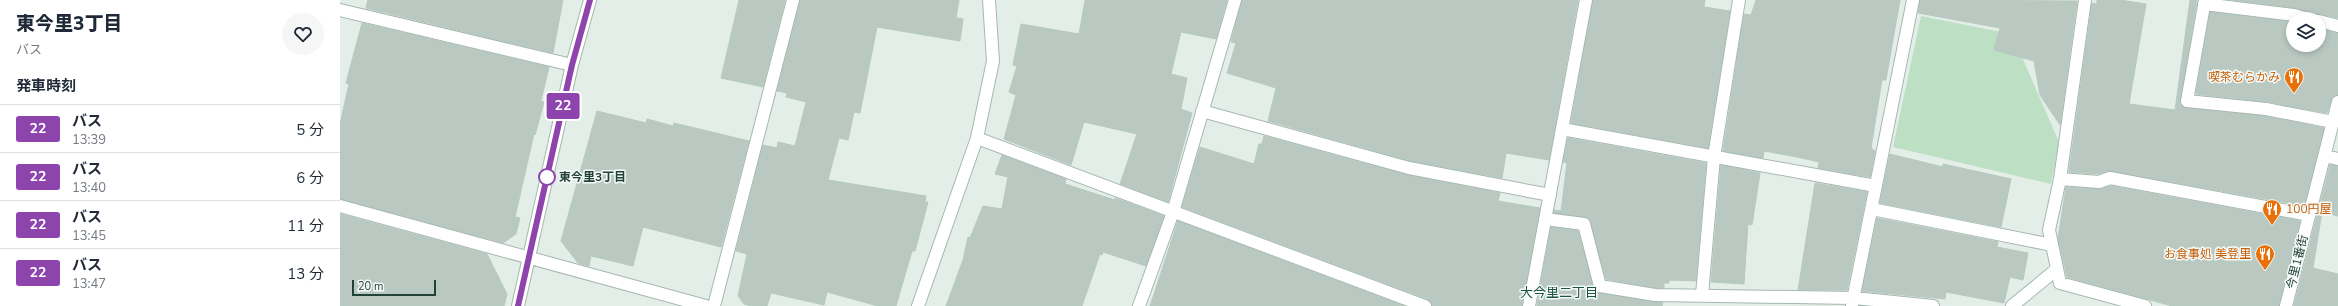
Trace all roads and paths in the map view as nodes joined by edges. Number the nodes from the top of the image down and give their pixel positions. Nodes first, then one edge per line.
1 (590, 0) edge
2 (793, 0) edge
3 (989, 0) edge
4 (1235, 0) edge
5 (1586, 0) edge
6 (1739, 0) edge
7 (1912, 0) edge
8 (2085, 0) edge
9 (2205, 2) edge
10 (340, 10) edge
11 (2286, 14) edge
12 (2326, 23) edge
13 (2338, 26) edge
14 (572, 65) junction
15 (2338, 102) edge
16 (1202, 110) junction
17 (2333, 122) junction
18 (1562, 129) junction
19 (977, 138) junction
20 (2324, 156) junction
21 (1714, 157) junction
22 (2338, 160) edge
23 (2060, 179) junction
24 (1876, 186) junction
25 (1550, 195) junction
26 (340, 206) edge
27 (1872, 209) junction
28 (1173, 212) junction
29 (2309, 215) junction
30 (1545, 219) junction
31 (2052, 245) junction
32 (529, 256) junction
33 (2057, 269) junction
34 (1702, 296) junction
35 (1655, 300) edge
36 (1853, 302) edge
37 (518, 306) edge
38 (706, 306) edge
39 (714, 306) edge
40 (918, 306) edge
41 (1139, 306) edge
42 (1425, 306) edge
43 (1529, 306) edge
44 (1933, 306) edge
45 (2012, 306) edge
46 (2145, 306) edge
47 (2286, 306) edge

1 - 14 street
2 - 39 street
3 - 19 street
4 - 16 street
5 - 18 street
6 - 21 street
7 - 24 street
8 - 23 street
9 - 11 street
9 - 17 street
10 - 14 street
12 - 13 street
14 - 32 street
15 - 17 street, 今里1番街
16 - 25 street
16 - 28 street
17 - 20 street, 今里1番街
18 - 21 street
18 - 25 street
19 - 28 street
19 - 40 street
20 - 22 street
20 - 29 street, 今里1番街
21 - 24 street
21 - 34 street
23 - 29 street
23 - 31 street
24 - 27 street
25 - 30 street
26 - 32 street
27 - 31 street
27 - 36 street
28 - 41 street
28 - 42 street
29 - 47 street, 今里1番街
30 - 35 street
30 - 43 street
31 - 33 street
32 - 37 street
32 - 38 street
33 - 45 street
33 - 46 street
34 - 35 street
34 - 36 street
36 - 44 street

